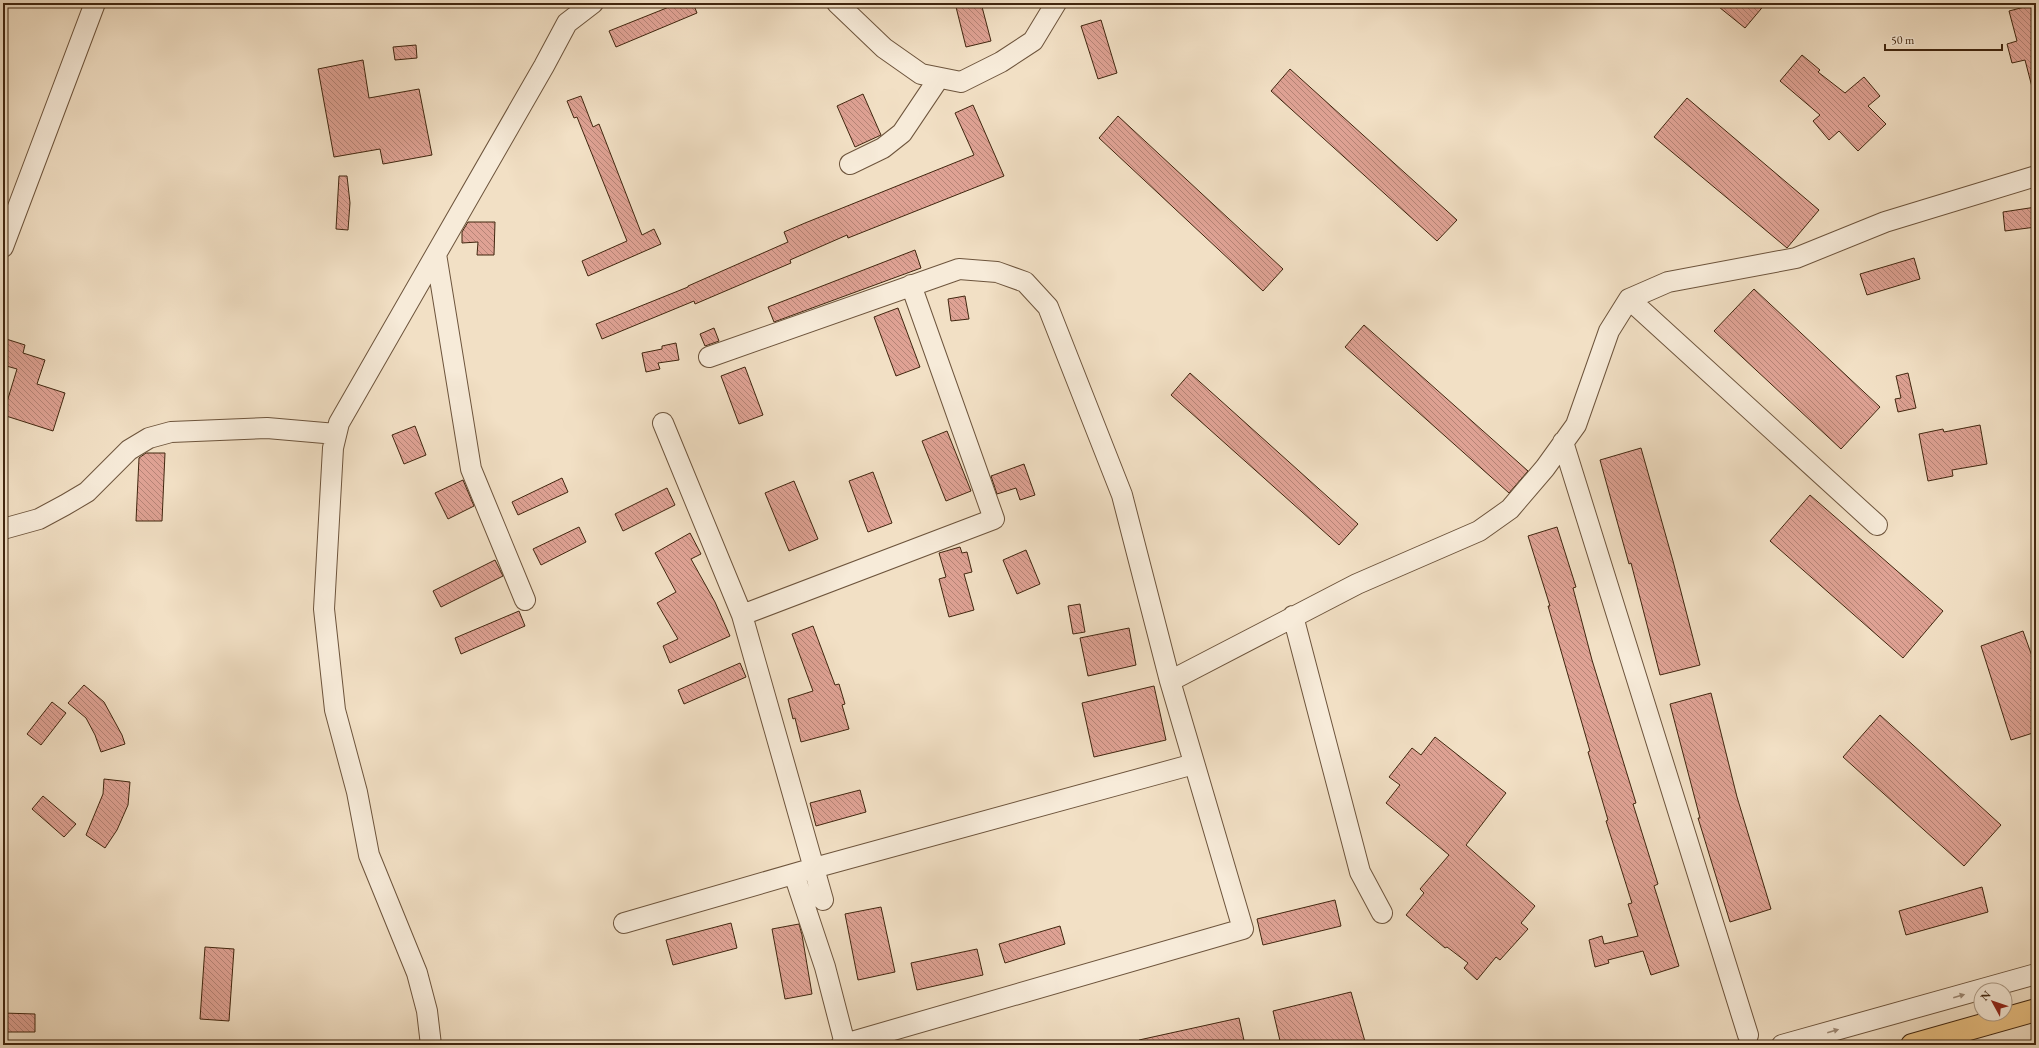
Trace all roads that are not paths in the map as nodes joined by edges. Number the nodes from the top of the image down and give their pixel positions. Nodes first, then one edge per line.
1 (95, 3) edge
2 (593, 3) edge
3 (837, 3) edge
4 (1056, 3) edge
5 (939, 78) junction
6 (850, 164) dead end
7 (2036, 176) edge
8 (3, 247) edge
9 (436, 254) junction
10 (910, 285) junction
11 (1629, 299) junction
12 (709, 357) dead end
13 (663, 423) dead end
14 (336, 434) junction
15 (1564, 442) junction
16 (1877, 525) dead end
17 (3, 529) edge
18 (525, 600) dead end
19 (742, 615) junction
20 (1293, 616) junction
21 (1170, 681) junction
22 (1194, 764) junction
23 (814, 868) junction
24 (794, 874) junction
25 (823, 900) dead end
26 (1382, 913) dead end
27 (624, 923) dead end
28 (2036, 974) edge
29 (2036, 1010) edge
30 (1748, 1035) dead end
31 (843, 1044) edge
32 (431, 1045) edge
33 (1782, 1045) edge
34 (1912, 1045) edge

1 - 8 street
2 - 9 street
3 - 5 street
4 - 5 street
5 - 6 street
7 - 11 street
9 - 14 street
9 - 18 street
10 - 12 street
10 - 19 street
10 - 21 street
11 - 15 street
11 - 16 street
13 - 19 street
14 - 17 street
14 - 32 street
15 - 20 street
15 - 30 street
19 - 23 street
20 - 21 street
20 - 26 street
21 - 22 street
22 - 23 street
22 - 31 street
23 - 24 street
23 - 25 street
24 - 27 street
24 - 31 street
33 -> 28 street
29 - 34 highway

